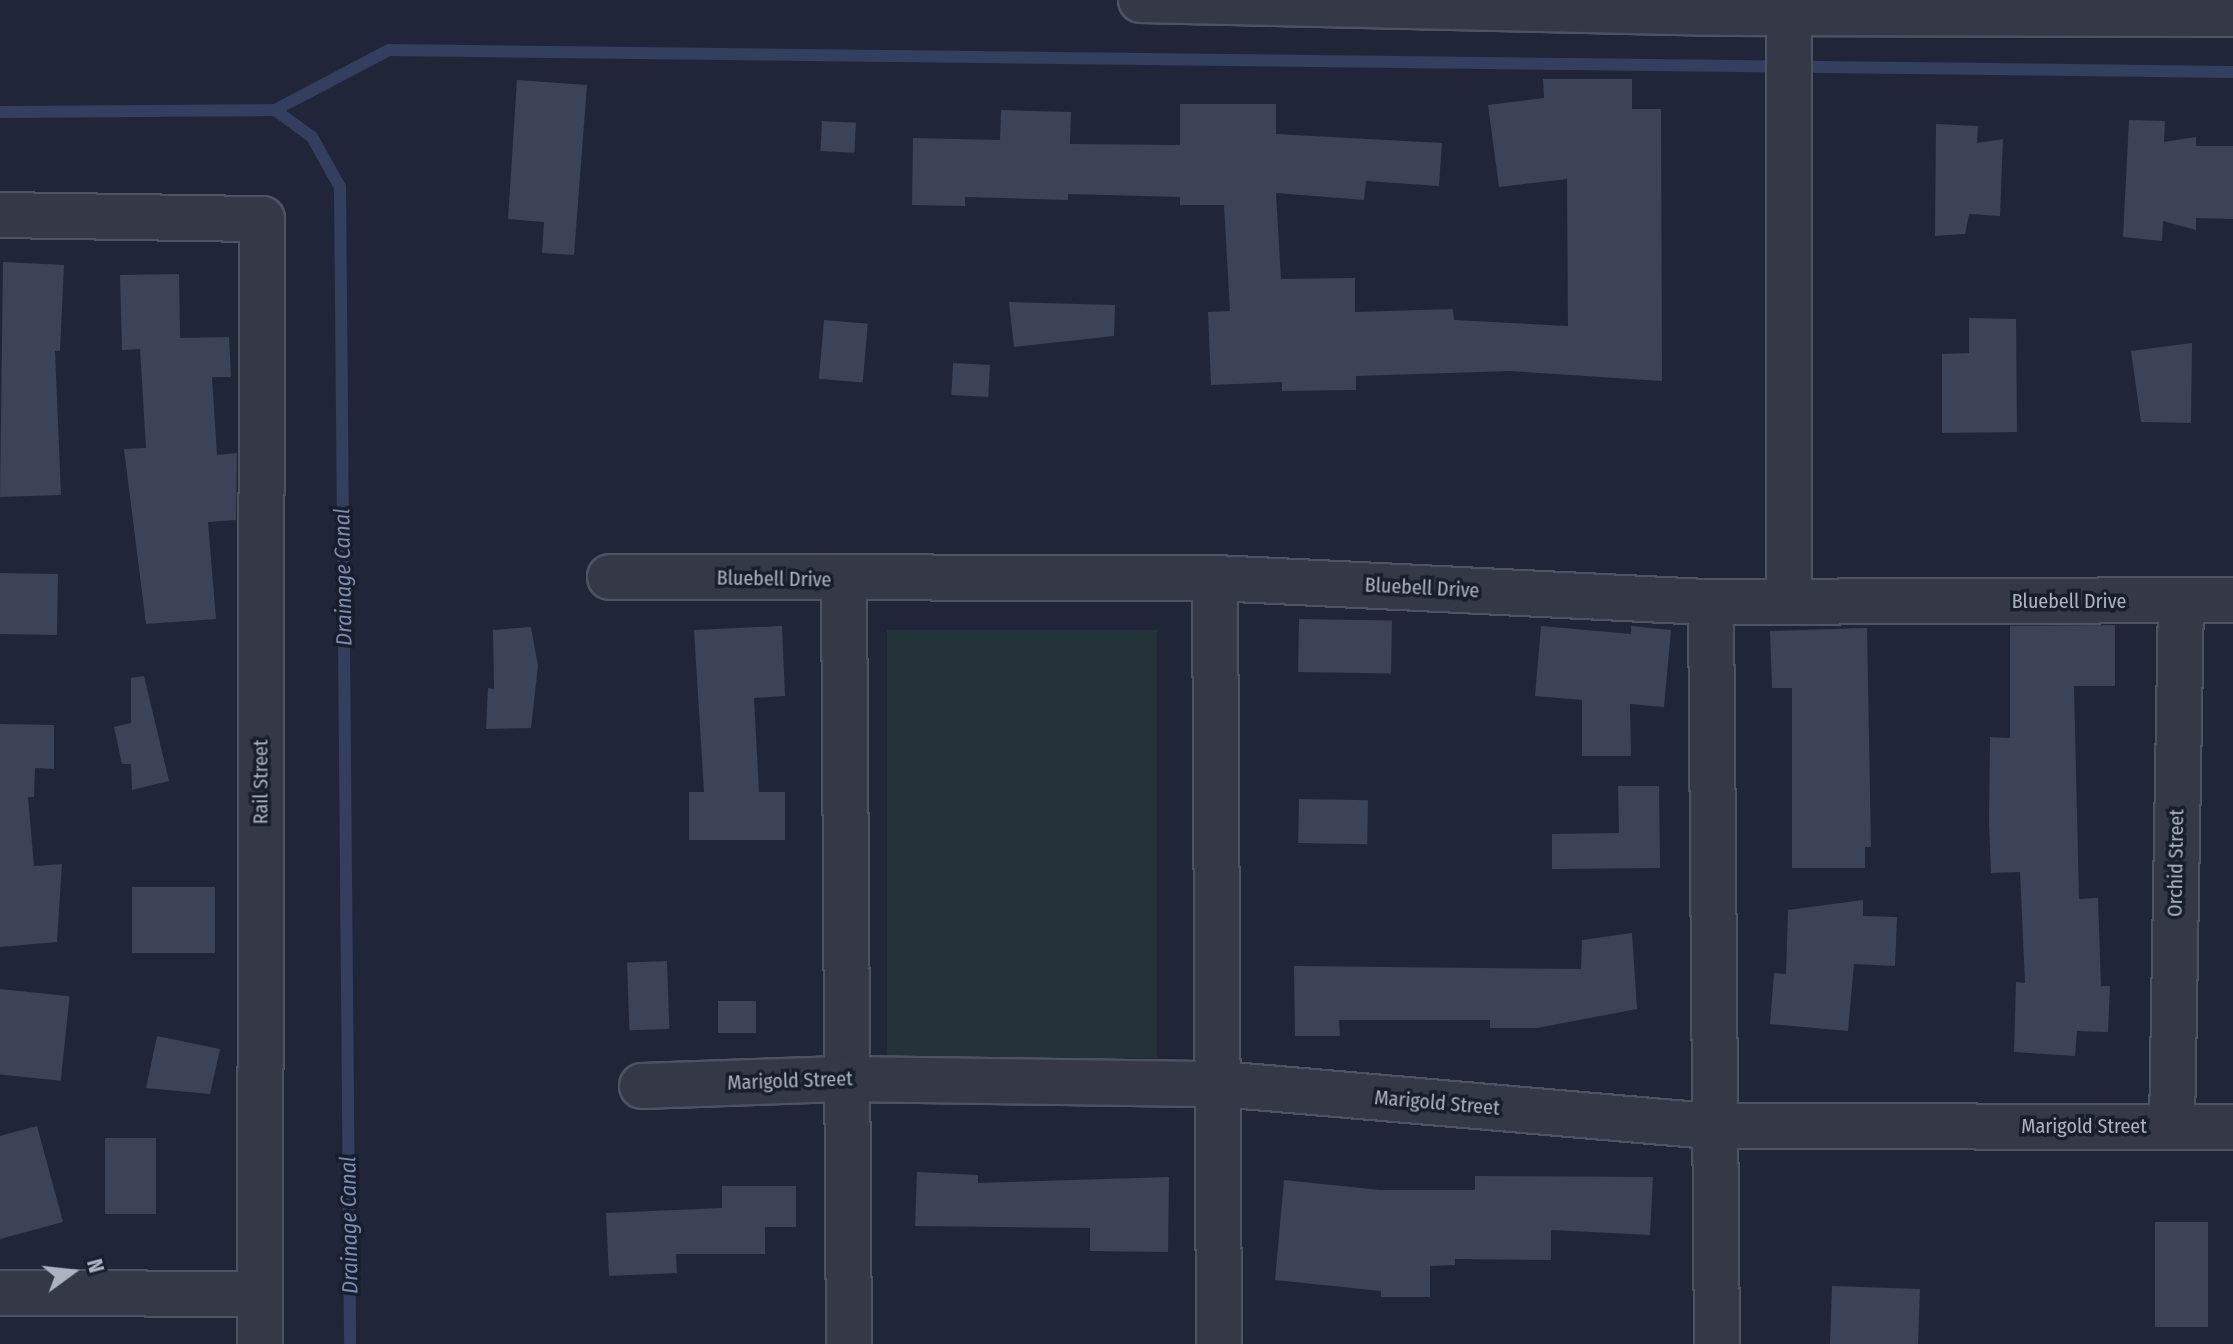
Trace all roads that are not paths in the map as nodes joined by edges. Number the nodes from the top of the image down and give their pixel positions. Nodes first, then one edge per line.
1 (1141, 0) edge
2 (1724, 6) edge
3 (1789, 13) junction
4 (2233, 14) edge
5 (0, 215) edge
6 (610, 577) dead end
7 (1215, 578) junction
8 (844, 580) junction
9 (2233, 600) edge
10 (2181, 601) junction
11 (1711, 602) junction
12 (1789, 602) junction
13 (847, 1079) junction
14 (1220, 1084) junction
15 (642, 1086) dead end
16 (1714, 1126) junction
17 (2172, 1126) junction
18 (2233, 1127) edge
19 (0, 1293) edge
20 (259, 1294) junction
21 (260, 1344) edge
22 (849, 1344) edge
23 (1219, 1344) edge
24 (1717, 1344) edge

1 - 2 street
2 - 3 street
3 - 4 street
3 - 12 street
5 - 20 street, Rail Street
6 - 8 street, Bluebell Drive
7 - 8 street, Bluebell Drive
7 - 11 street, Bluebell Drive
7 - 14 street
8 - 13 street
9 - 10 street, Bluebell Drive
10 - 12 street, Bluebell Drive
10 - 17 street, Orchid Street
11 - 12 street, Bluebell Drive
11 - 16 street
13 - 14 street, Marigold Street
13 - 15 street, Marigold Street
13 - 22 street
14 - 16 street, Marigold Street
14 - 23 street
16 - 17 street, Marigold Street
16 - 24 street
17 - 18 street, Marigold Street
19 - 20 street
20 - 21 street, Rail Street

